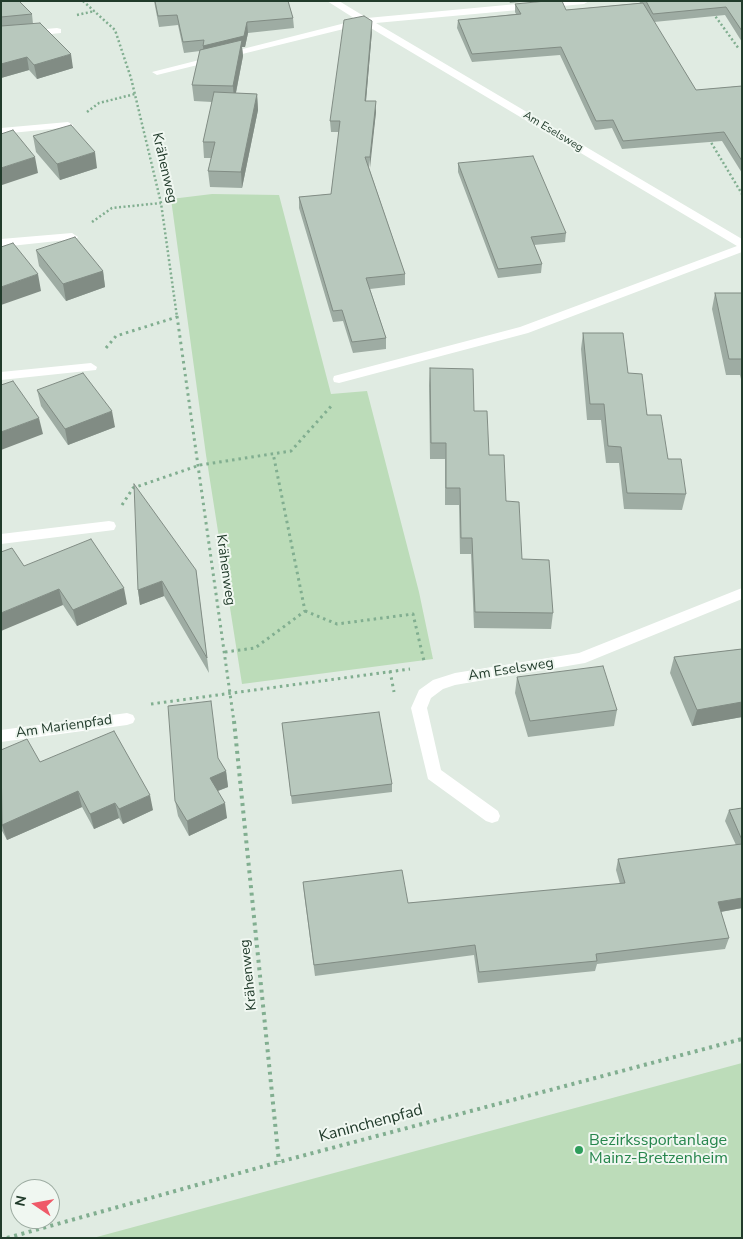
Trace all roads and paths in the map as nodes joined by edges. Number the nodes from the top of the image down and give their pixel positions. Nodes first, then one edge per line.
1 (83, 1) edge
2 (332, 1) edge
3 (584, 1) edge
4 (710, 9) edge
5 (94, 11) junction
6 (74, 16) dead end
7 (364, 20) junction
8 (57, 31) dead end
9 (1, 36) edge
10 (739, 49) dead end
11 (157, 72) dead end
12 (135, 94) junction
13 (99, 103) dead end
14 (68, 125) edge
15 (1, 131) edge
16 (707, 137) edge
17 (742, 194) edge
18 (161, 203) junction
19 (112, 208) dead end
20 (72, 237) edge
21 (1, 243) edge
22 (742, 244) edge
23 (742, 248) edge
24 (177, 318) junction
25 (116, 336) dead end
26 (91, 367) dead end
27 (1, 376) edge
28 (340, 379) joint
29 (273, 453) junction
30 (200, 465) junction
31 (133, 488) edge
32 (109, 526) dead end
33 (1, 539) edge
34 (742, 592) edge
35 (306, 611) junction
36 (225, 652) junction
37 (425, 666) dead end
38 (416, 668) dead end
39 (390, 671) junction
40 (231, 694) junction
41 (395, 700) dead end
42 (149, 705) dead end
43 (127, 719) dead end
44 (1, 736) edge
45 (492, 816) dead end
46 (742, 1039) edge
47 (279, 1162) junction
48 (7, 1238) edge

1 - 5 path, Krähenweg
2 - 7 street, Am Eselsweg
3 - 7 street
4 - 10 path
5 - 6 path
5 - 12 path, Krähenweg
7 - 11 street
7 - 22 street, Am Eselsweg
8 - 9 street
12 - 13 path
12 - 18 path, Krähenweg
14 - 15 street
16 - 17 path
18 - 19 path
18 - 24 path, Krähenweg
20 - 21 street
23 - 28 street
24 - 25 path
24 - 30 path, Krähenweg
26 - 27 street
28 - 29 path
29 - 30 path
29 - 35 path
30 - 31 path
30 - 36 path, Krähenweg
32 - 33 street
34 - 45 street, Am Eselsweg
35 - 36 path
35 - 37 path
36 - 40 path, Krähenweg
38 - 39 path
39 - 40 path
39 - 41 path
40 - 42 path
40 - 47 path, Krähenweg
43 - 44 street, Am Marienpfad
46 - 47 path, Kaninchenpfad
47 - 48 path, Kaninchenpfad

